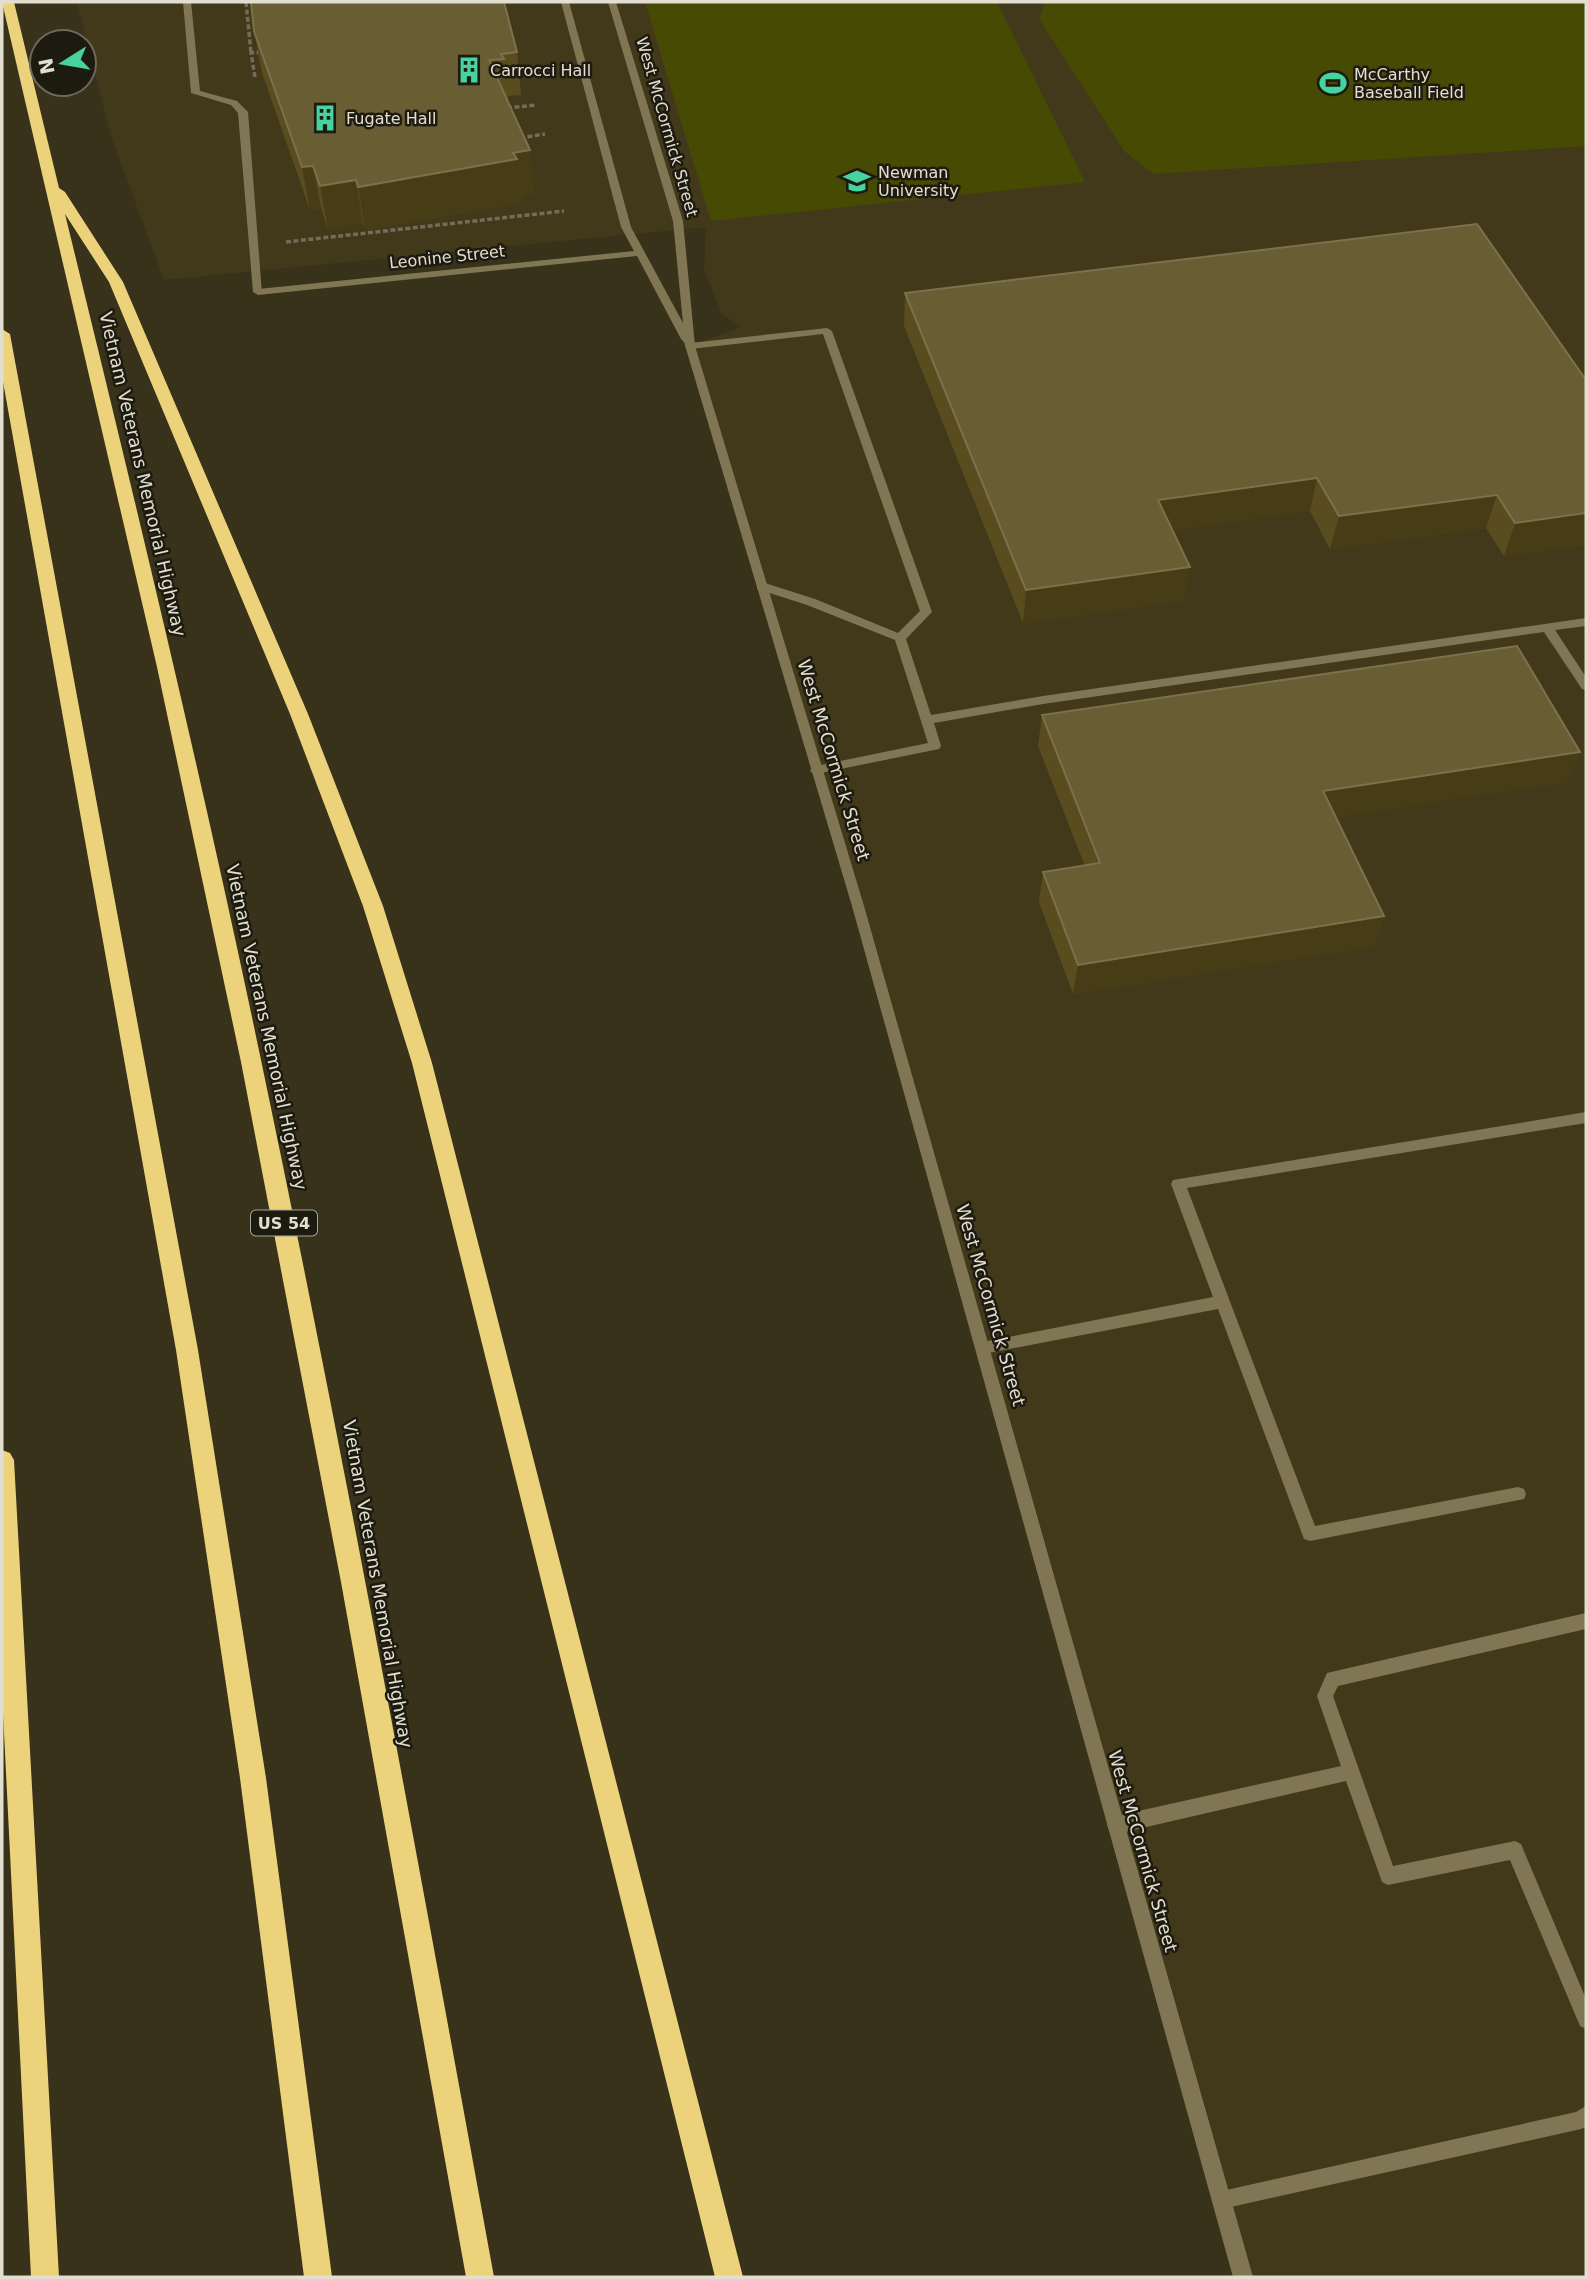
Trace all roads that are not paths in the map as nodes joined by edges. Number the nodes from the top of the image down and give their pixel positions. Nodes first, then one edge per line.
1 (7, 2) edge
2 (187, 2) edge
3 (565, 2) edge
4 (612, 2) edge
5 (48, 177) junction
6 (640, 253) junction
7 (2, 334) edge
8 (690, 346) junction
9 (761, 586) junction
10 (1586, 622) edge
11 (1547, 628) junction
12 (900, 638) junction
13 (1586, 686) edge
14 (927, 720) junction
15 (816, 770) junction
16 (1586, 1116) edge
17 (1222, 1302) junction
18 (983, 1348) junction
19 (2, 1460) edge
20 (1518, 1494) dead end
21 (1586, 1621) edge
22 (1351, 1772) junction
23 (1116, 1825) junction
24 (1586, 2020) edge
25 (1586, 2115) edge
26 (1222, 2200) junction
27 (44, 2277) edge
28 (318, 2277) edge
29 (480, 2277) edge
30 (729, 2277) edge
31 (1243, 2277) edge

1 - 5 highway, Vietnam Veterans Memorial Highway / US 54
2 - 6 street, Leonine Street
3 - 6 street, West McCormick Street
4 - 8 street, West McCormick Street
5 - 29 highway, Vietnam Veterans Memorial Highway / US 54
5 - 30 highway
6 - 8 street, West McCormick Street
7 - 28 highway
8 - 9 street, West McCormick Street
8 - 12 street
9 - 12 street
9 - 15 street, West McCormick Street
10 - 11 street
11 - 13 street
11 - 14 street
12 - 14 street
14 - 15 street
15 - 18 street, West McCormick Street
16 - 17 street
17 - 18 street
17 - 20 street
18 - 23 street, West McCormick Street
19 - 27 highway
21 - 22 street
22 - 23 street
22 - 24 street
23 - 26 street, West McCormick Street
25 - 26 street
26 - 31 street, West McCormick Street

